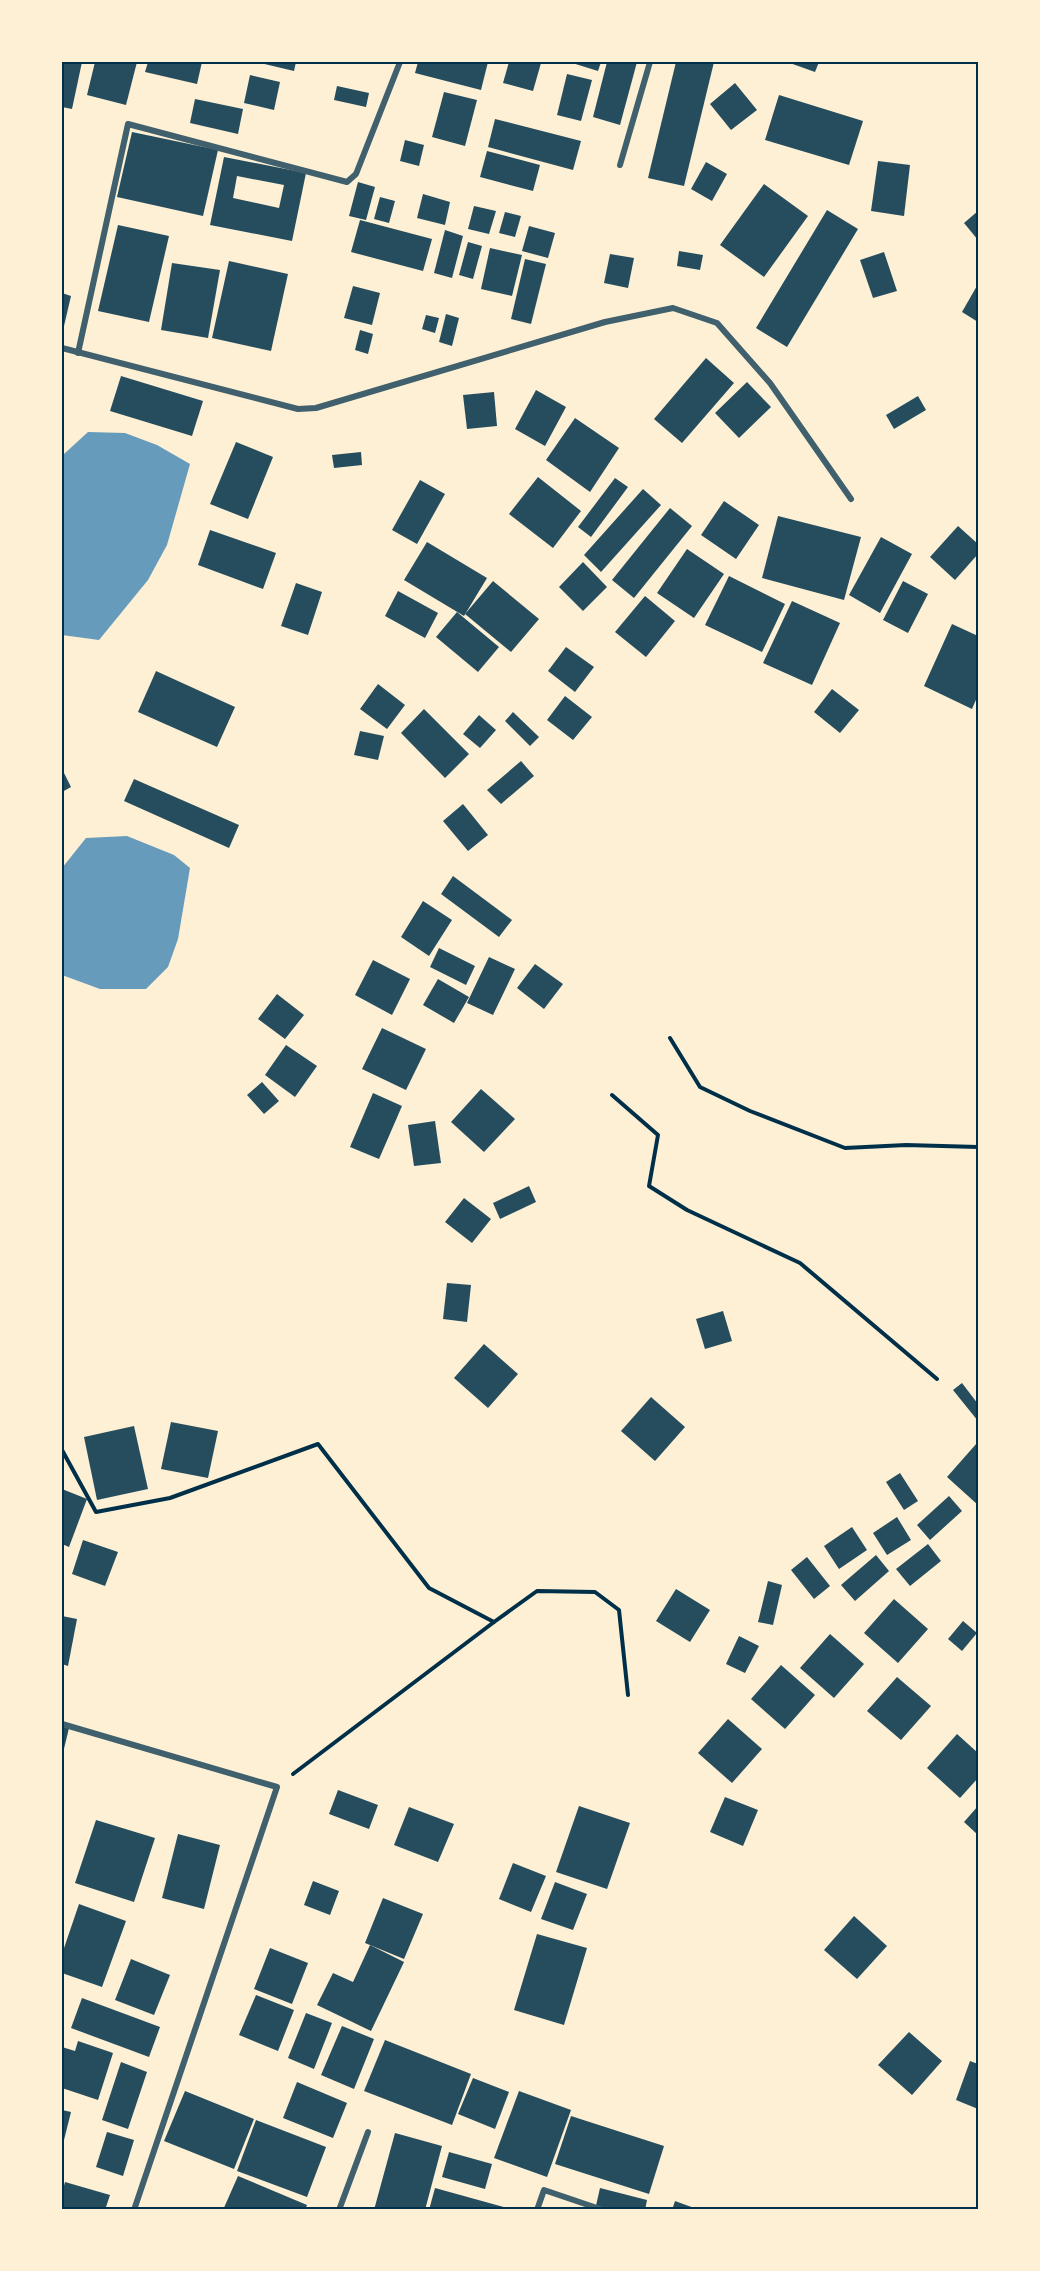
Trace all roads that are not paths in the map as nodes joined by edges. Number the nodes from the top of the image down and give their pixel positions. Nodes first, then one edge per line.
1 (399, 62) edge
2 (650, 62) edge
3 (620, 165) dead end
4 (62, 348) edge
5 (78, 353) junction
6 (850, 499) dead end
7 (62, 1724) edge
8 (368, 2132) dead end
9 (134, 2210) edge
10 (339, 2210) edge
11 (537, 2210) edge
12 (603, 2210) edge

1 - 5 street
2 - 3 street
4 - 5 street
5 - 6 street
7 - 9 street
8 - 10 street
11 - 12 street

